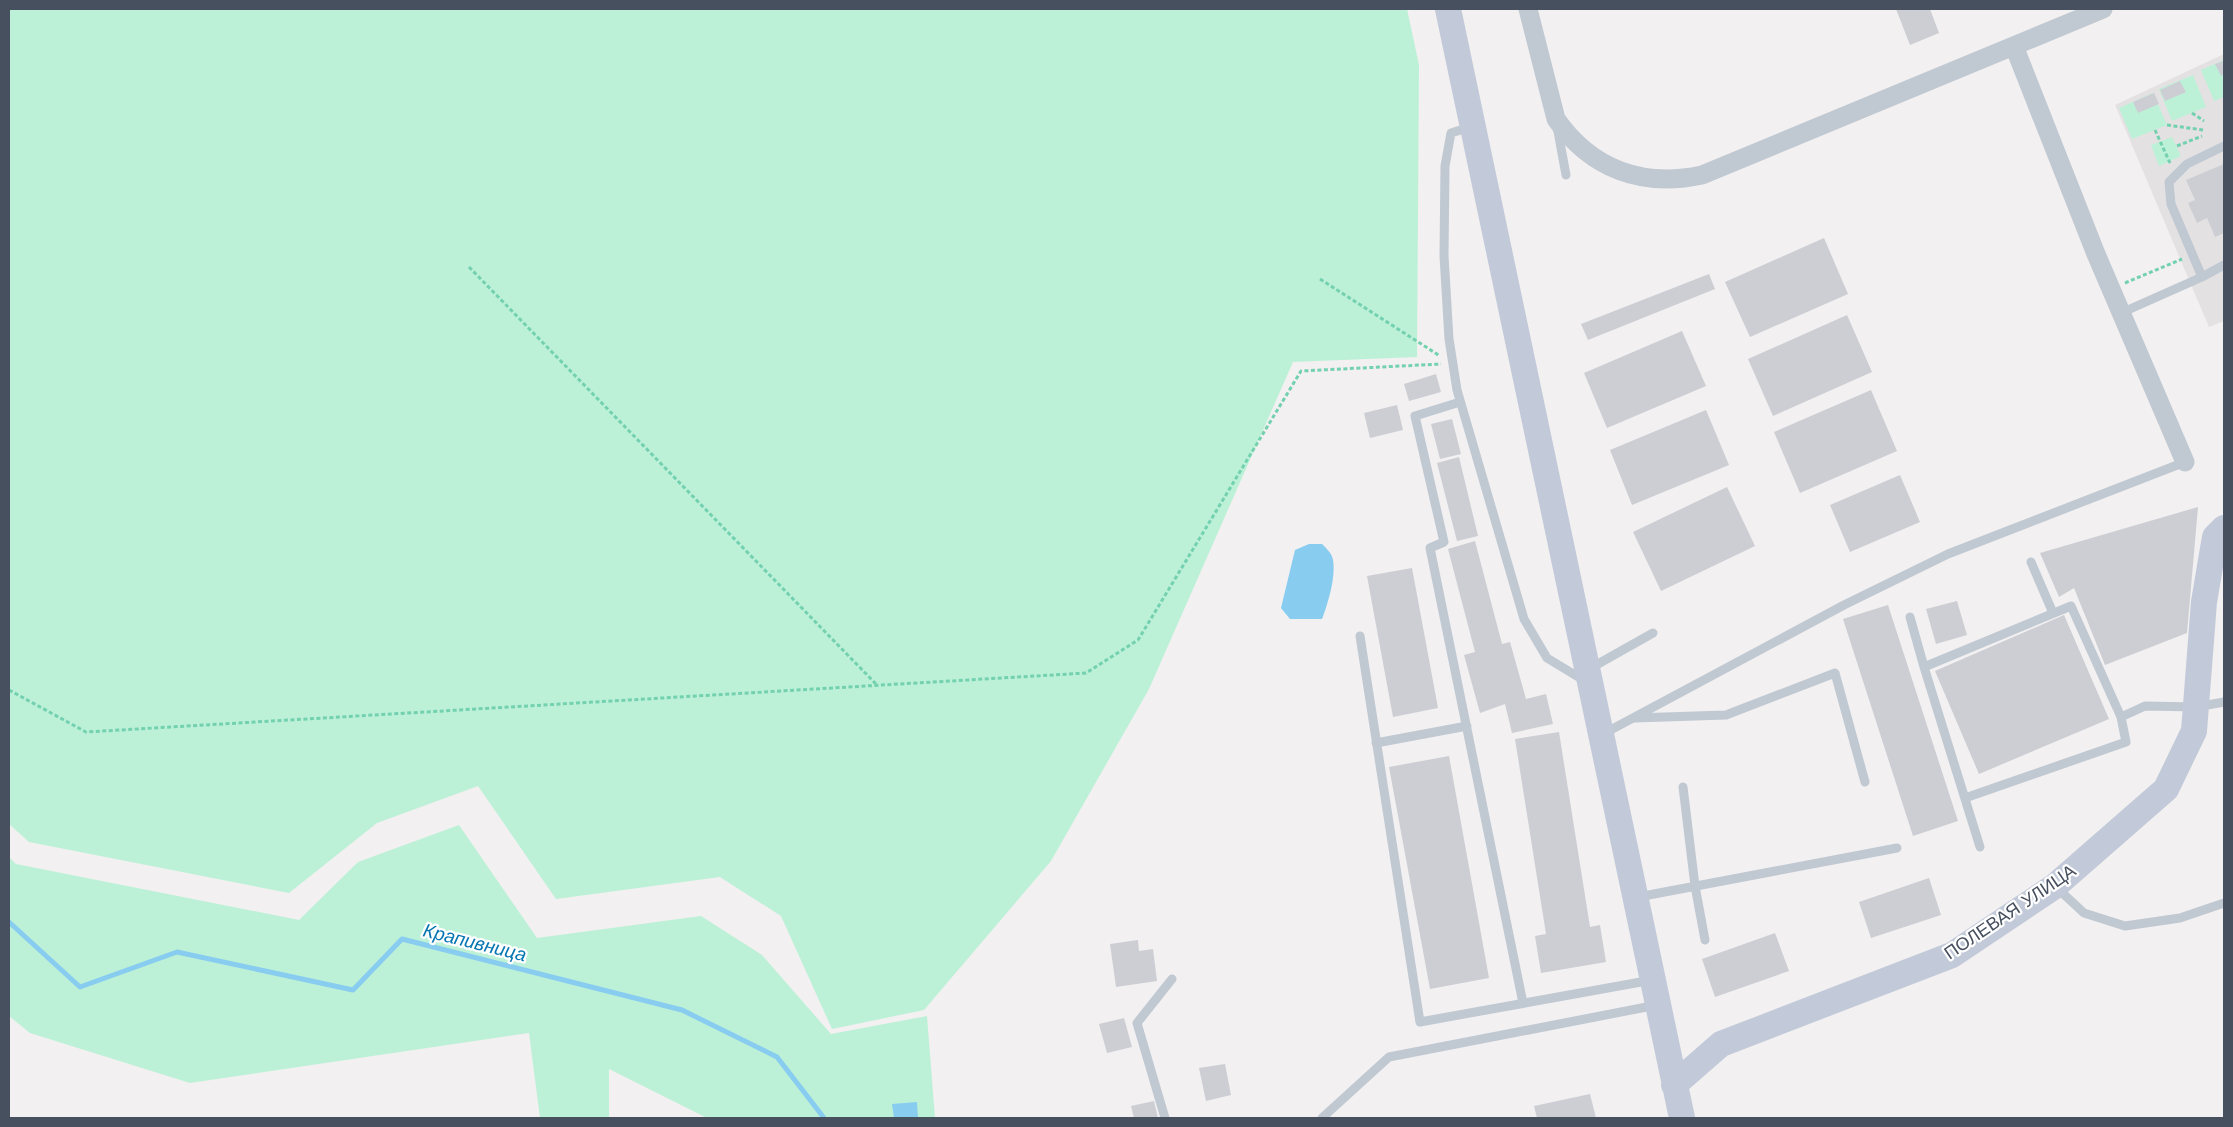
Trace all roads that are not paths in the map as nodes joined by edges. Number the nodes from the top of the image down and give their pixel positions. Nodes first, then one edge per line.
1 (1448, 9) edge
2 (1528, 9) edge
3 (2103, 9) edge
4 (2014, 46) junction
5 (1556, 119) junction
6 (1472, 126) junction
7 (2224, 146) edge
8 (1566, 175) dead end
9 (2224, 265) edge
10 (2202, 277) junction
11 (2121, 312) junction
12 (1460, 402) junction
13 (2185, 462) joint
14 (2224, 528) edge
15 (2031, 562) dead end
16 (2053, 614) junction
17 (1910, 617) dead end
18 (1653, 633) dead end
19 (1360, 636) dead end
20 (1924, 668) junction
21 (1588, 677) junction
22 (2224, 702) edge
23 (2196, 707) junction
24 (2121, 717) junction
25 (1631, 719) junction
26 (1466, 726) junction
27 (1600, 735) junction
28 (1376, 743) junction
29 (1865, 782) dead end
30 (1682, 786) dead end
31 (1965, 798) junction
32 (1980, 847) dead end
33 (1898, 848) dead end
34 (1695, 886) junction
35 (2055, 886) junction
36 (1635, 898) junction
37 (2224, 903) edge
38 (1705, 940) dead end
39 (1172, 979) dead end
40 (1652, 980) junction
41 (1523, 1003) junction
42 (1657, 1005) junction
43 (1674, 1085) junction
44 (1164, 1118) edge
45 (1322, 1118) edge
46 (1682, 1118) edge

1 - 6 street
2 - 5 street
3 - 4 street
4 - 5 street
4 - 11 street
5 - 8 lane
6 - 12 lane
6 - 21 street
7 - 10 lane
9 - 10 lane
10 - 11 lane
11 - 13 street
12 - 21 lane
12 - 26 lane
13 - 25 lane
14 - 23 street, ПОЛЕВАЯ УЛИЦА
15 - 16 lane
16 - 20 lane
16 - 24 lane
17 - 20 lane
18 - 21 lane
19 - 28 lane
20 - 31 lane
21 - 27 street
22 - 23 lane
23 - 24 lane
23 - 35 street, ПОЛЕВАЯ УЛИЦА
24 - 31 lane
25 - 27 lane
25 - 29 lane
26 - 28 lane
26 - 41 lane
27 - 36 street
28 - 41 lane
30 - 34 lane
31 - 32 lane
33 - 34 lane
34 - 36 lane
34 - 38 lane
35 - 37 lane
35 - 43 street, ПОЛЕВАЯ УЛИЦА
36 - 40 street
39 - 44 lane
40 - 41 lane
40 - 42 street
42 - 43 street
42 - 45 lane
43 - 46 street

